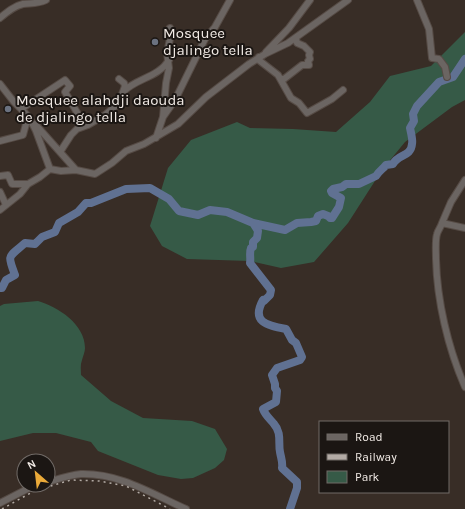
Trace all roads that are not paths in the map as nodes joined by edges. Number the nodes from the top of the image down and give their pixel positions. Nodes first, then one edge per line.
1 (46, 0) edge
2 (230, 0) edge
3 (310, 0) edge
4 (348, 0) edge
5 (417, 0) edge
6 (0, 18) edge
7 (170, 28) dead end
8 (296, 38) junction
9 (265, 54) junction
10 (259, 58) junction
11 (168, 60) junction
12 (447, 77) dead end
13 (119, 78) dead end
14 (281, 79) junction
15 (0, 84) edge
16 (343, 90) dead end
17 (123, 92) junction
18 (25, 113) junction
19 (163, 117) junction
20 (85, 126) junction
21 (156, 138) junction
22 (0, 141) edge
23 (60, 152) junction
24 (50, 168) junction
25 (76, 170) junction
26 (0, 176) edge
27 (465, 180) edge
28 (28, 184) junction
29 (0, 192) edge
30 (6, 205) junction
31 (0, 210) edge
32 (442, 223) junction
33 (465, 228) edge
34 (465, 387) edge
35 (56, 480) edge
36 (19, 493) edge
37 (0, 503) edge
38 (186, 509) edge

1 - 6 street
2 - 19 street
3 - 9 street
4 - 8 street
5 - 12 street
7 - 11 street
8 - 9 street
8 - 14 street
9 - 10 street
10 - 14 street
10 - 21 street
11 - 17 street
11 - 19 street
13 - 17 street
14 - 16 street
15 - 18 street
17 - 20 street
18 - 20 street
18 - 22 street
18 - 23 street
18 - 24 street
19 - 21 street
20 - 23 street
21 - 25 street
23 - 25 street
24 - 25 street
24 - 28 street
26 - 28 street
27 - 32 street
28 - 30 street
29 - 30 street
30 - 31 street
32 - 33 street
32 - 34 street
35 - 38 street
36 - 37 street

